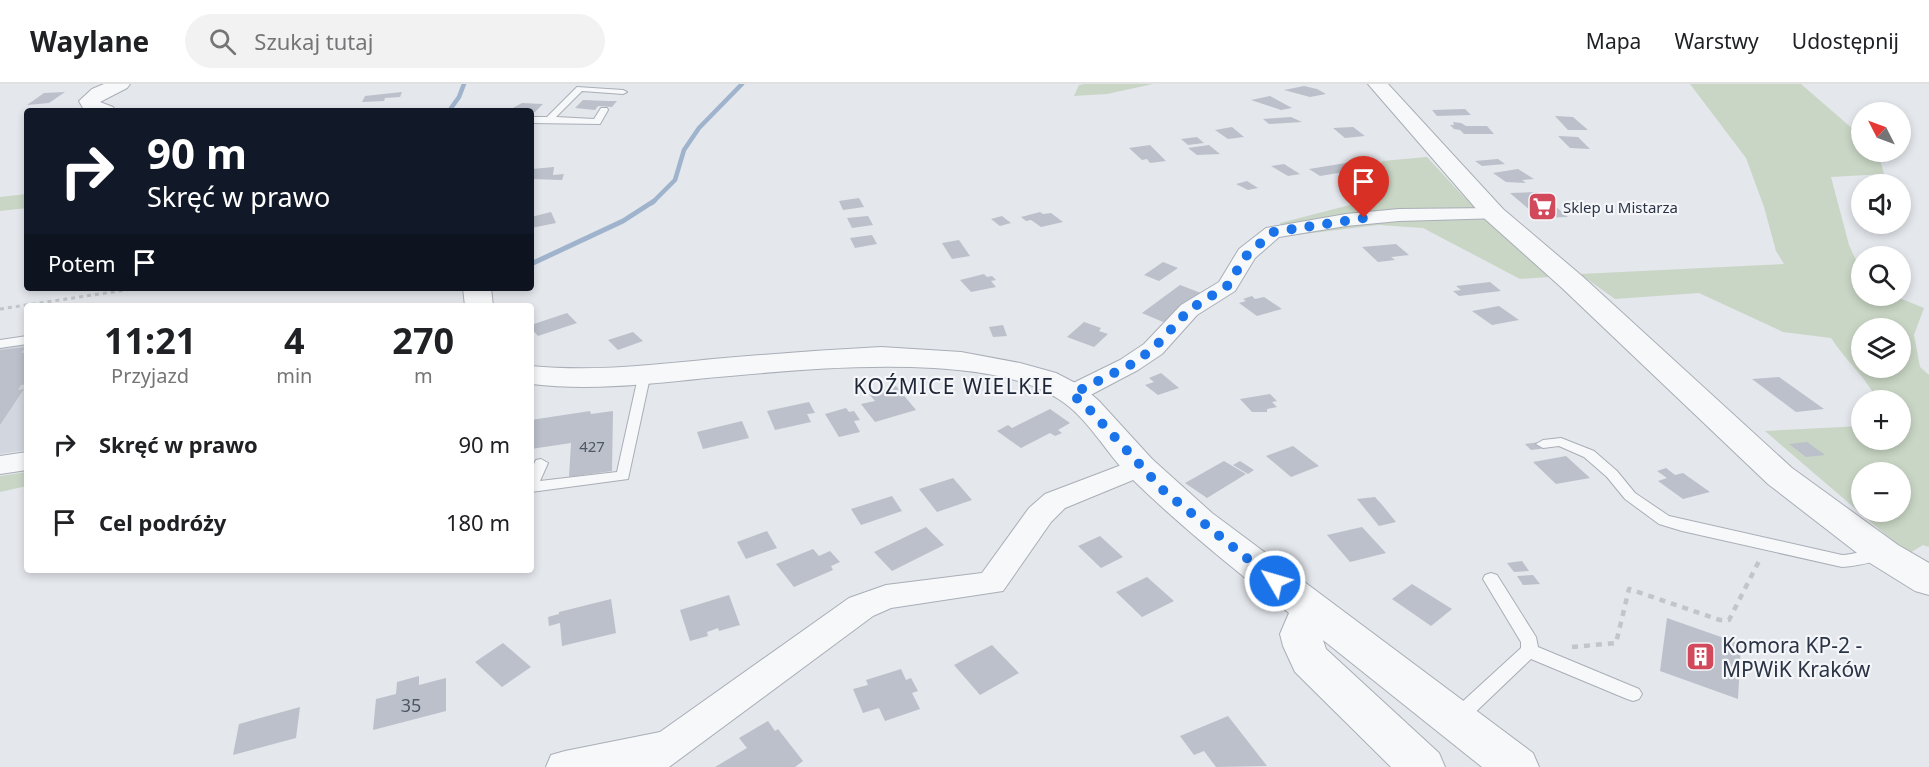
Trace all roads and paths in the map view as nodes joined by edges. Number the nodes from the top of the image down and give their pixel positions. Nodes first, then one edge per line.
1 (120, 84) edge
2 (1378, 84) edge
3 (623, 92) dead end
4 (97, 108) edge
5 (604, 110) dead end
6 (549, 119) junction
7 (534, 120) edge
8 (1494, 214) junction
9 (120, 291) edge
10 (40, 303) edge
11 (24, 305) edge
12 (0, 309) edge
13 (24, 340) edge
14 (0, 344) edge
15 (534, 377) edge
16 (644, 377) junction
17 (1072, 394) junction
18 (1543, 444) dead end
19 (24, 461) edge
20 (541, 463) dead end
21 (0, 465) edge
22 (1140, 467) junction
23 (534, 479) edge
24 (534, 486) edge
25 (1804, 553) junction
26 (1884, 554) junction
27 (1491, 579) dead end
28 (1928, 579) edge
29 (1315, 611) junction
30 (1529, 651) junction
31 (1560, 664) junction
32 (1633, 694) dead end
33 (1456, 719) junction
34 (689, 732) junction
35 (565, 767) edge
36 (640, 767) edge
37 (1422, 767) edge
38 (1516, 767) edge

1 - 4 street
2 - 8 street
3 - 6 lane
5 - 6 lane
6 - 7 lane
8 - 17 street
8 - 26 street
9 - 10 path
11 - 12 path
13 - 14 lane
15 - 16 street
16 - 17 street
16 - 24 lane
17 - 22 street
18 - 25 lane
19 - 21 street
20 - 23 lane
22 - 29 street
22 - 34 street
25 - 26 lane
25 - 31 path
26 - 28 street
27 - 30 lane
29 - 33 street
29 - 37 street
30 - 31 lane
30 - 33 lane
31 - 32 lane
33 - 38 street
34 - 35 street
34 - 36 street

